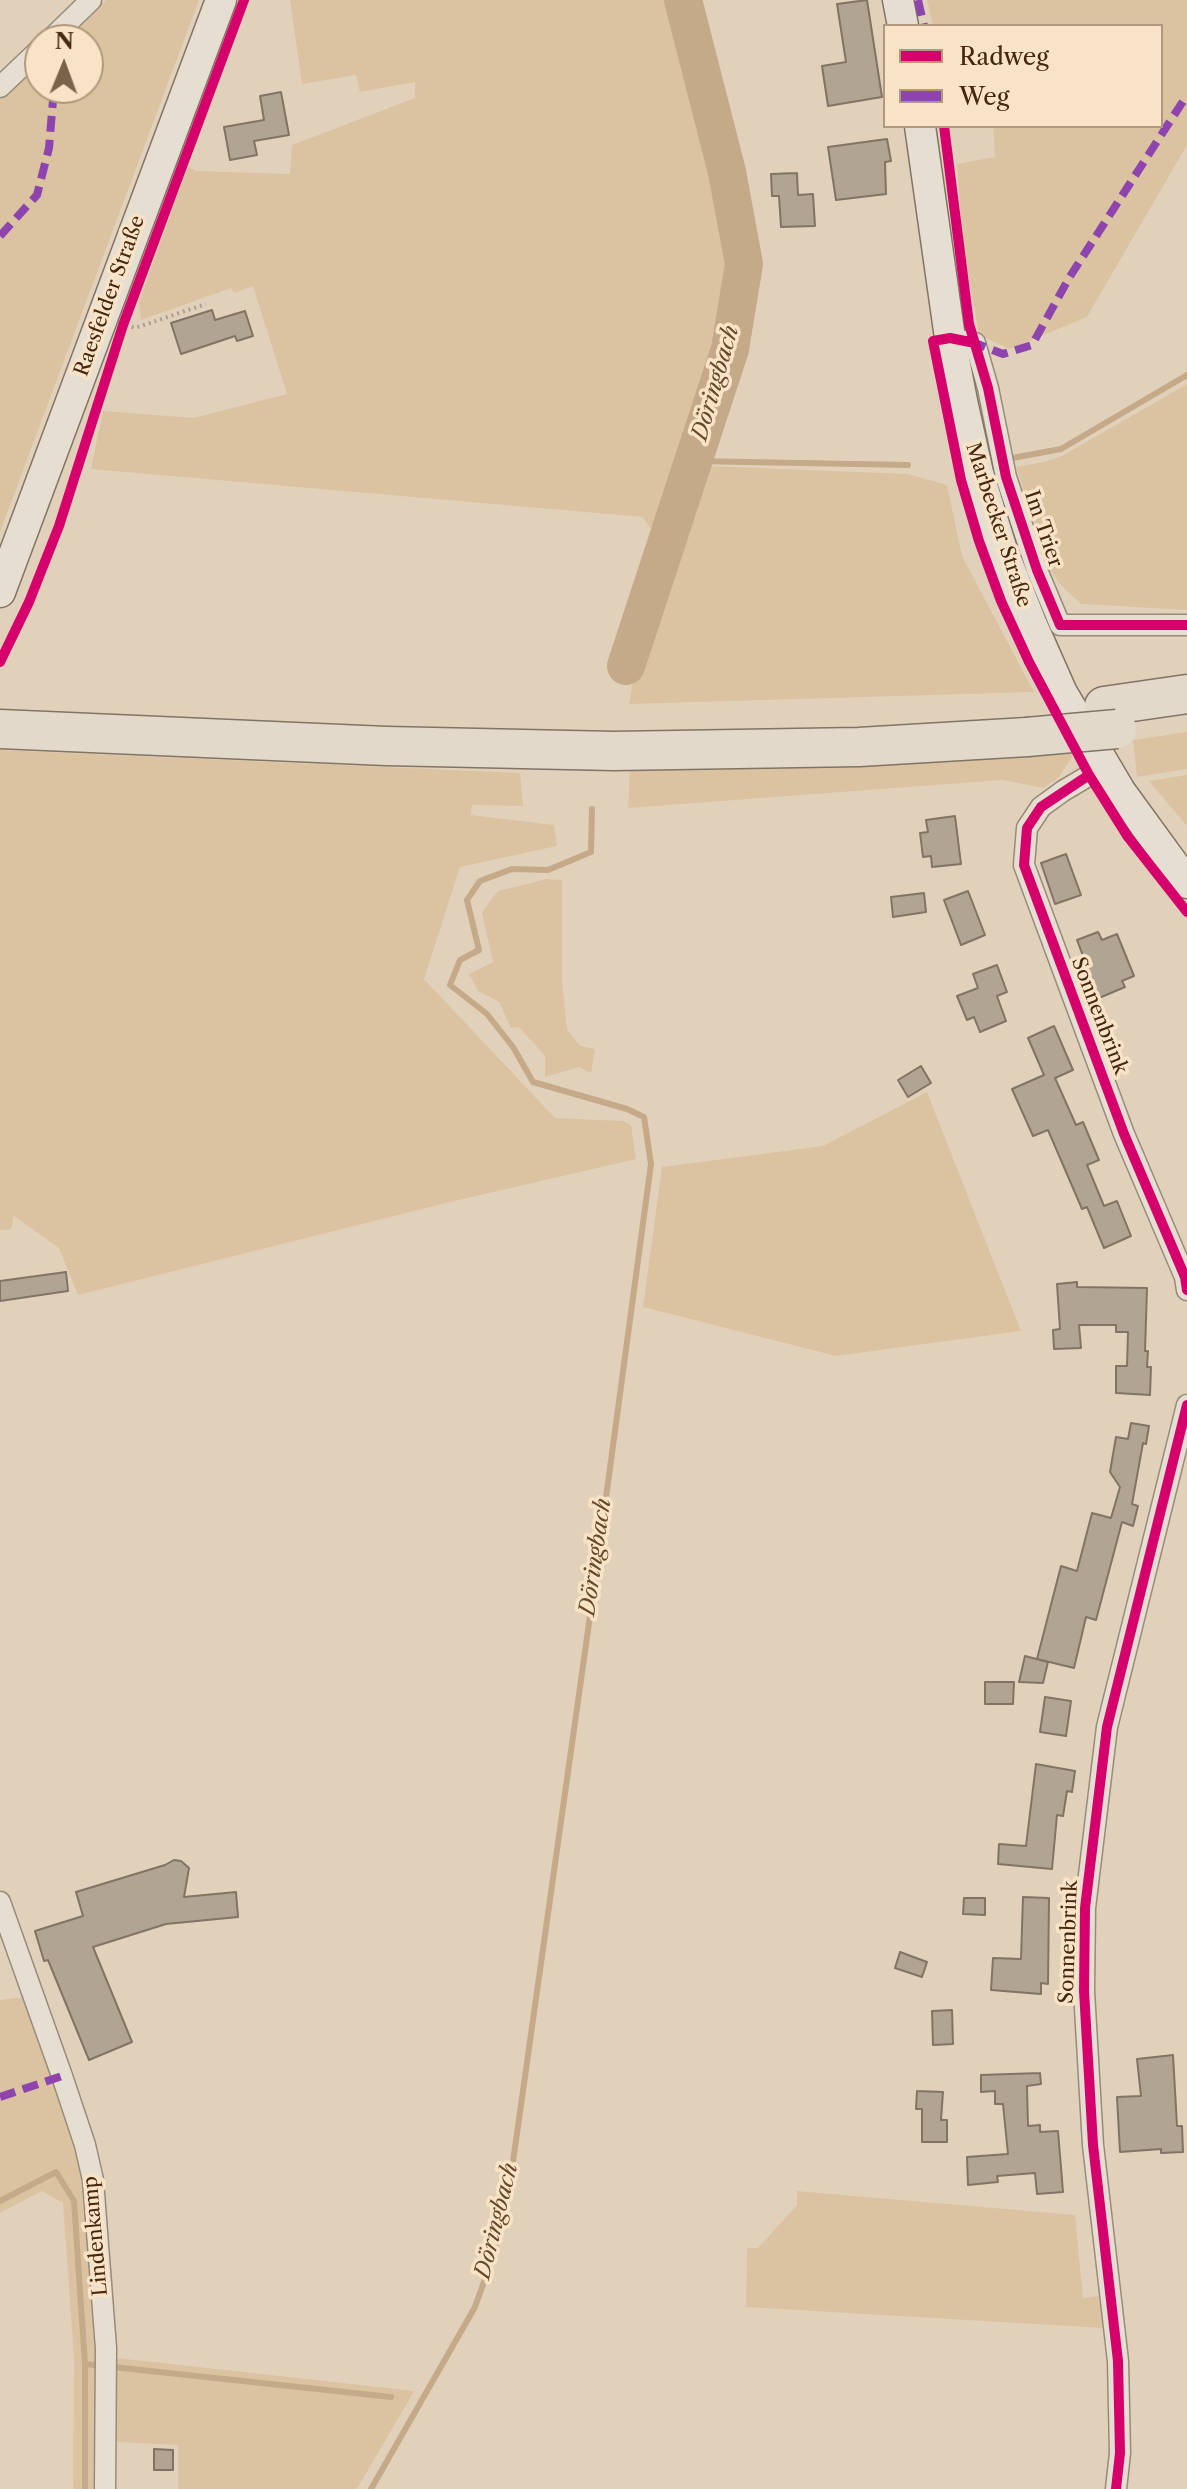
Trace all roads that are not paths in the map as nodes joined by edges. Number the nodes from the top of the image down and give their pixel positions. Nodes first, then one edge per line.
1 (91, 0) edge
2 (221, 0) edge
3 (898, 0) edge
4 (66, 24) edge
5 (903, 24) edge
6 (24, 64) edge
7 (0, 87) edge
8 (920, 128) edge
9 (950, 338) junction
10 (0, 592) edge
11 (1187, 625) edge
12 (1187, 694) edge
13 (0, 706) edge
14 (1111, 717) junction
15 (46, 719) junction
16 (1187, 719) edge
17 (0, 729) edge
18 (1105, 766) junction
19 (1187, 883) edge
20 (1187, 1290) edge
21 (1187, 1405) edge
22 (0, 1902) edge
23 (105, 2489) edge
24 (1116, 2489) edge

1 - 4 street
2 - 10 main road, Raesfelder Straße
3 - 5 main road
6 - 7 street
8 - 9 main road, Marbecker Straße
9 - 11 street, Im Trier
9 - 18 main road, Marbecker Straße
12 - 14 highway
13 - 15 highway
14 - 15 highway
14 - 16 highway
15 - 17 highway
18 - 19 main road, Marbecker Straße
18 - 20 street, Sonnenbrink
21 - 24 street, Sonnenbrink
22 - 23 street, Lindenkamp

